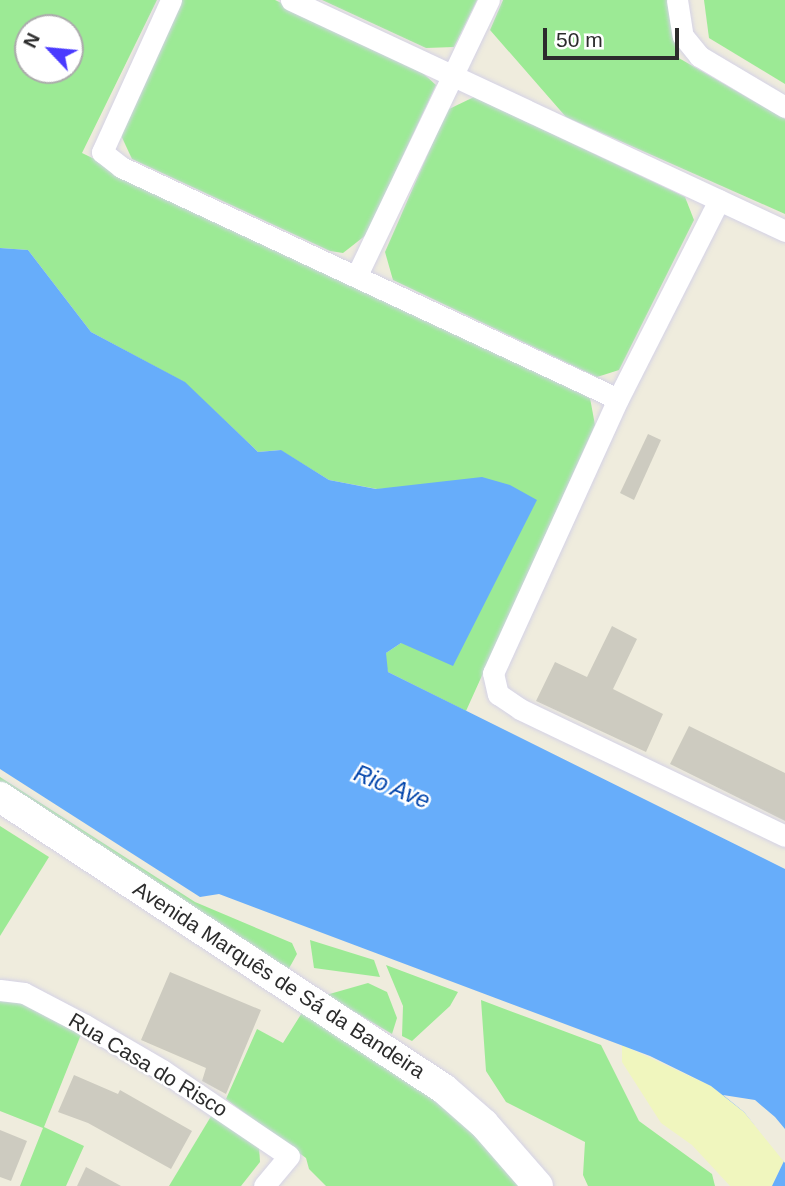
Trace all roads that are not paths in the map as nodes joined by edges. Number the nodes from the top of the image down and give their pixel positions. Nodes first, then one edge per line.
1 (170, 0) edge
2 (291, 0) edge
3 (489, 0) edge
4 (677, 0) edge
5 (451, 75) junction
6 (785, 107) edge
7 (719, 200) junction
8 (785, 231) edge
9 (357, 275) junction
10 (618, 399) junction
11 (0, 797) edge
12 (785, 836) edge
13 (0, 990) edge
14 (264, 1186) edge
15 (538, 1186) edge

1 - 9 street
2 - 5 street
3 - 5 street
4 - 6 street
5 - 7 street
5 - 9 street
7 - 8 street
7 - 10 street
9 - 10 street
10 - 12 street
11 - 15 main road, Avenida Marquês de Sá da Bandeira
13 - 14 street, Rua Casa do Risco

